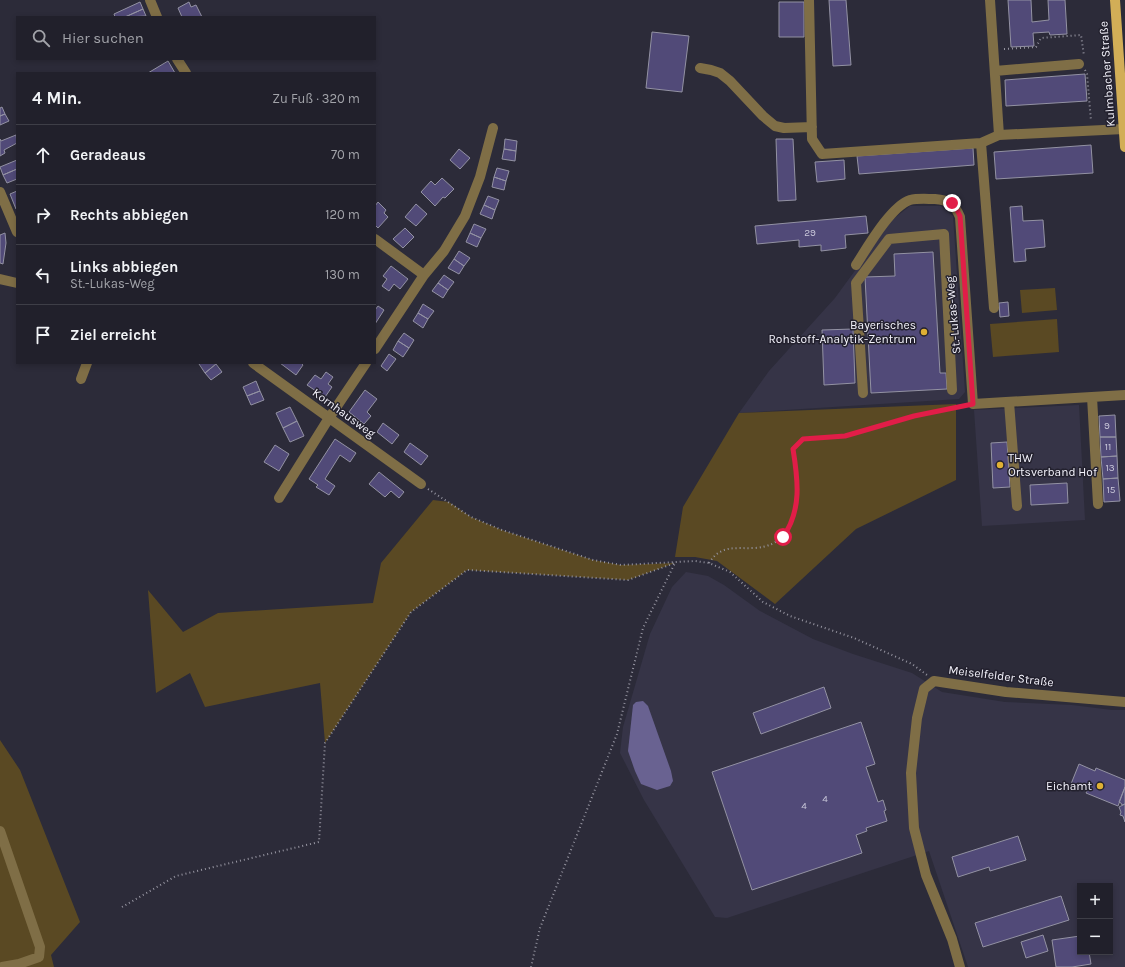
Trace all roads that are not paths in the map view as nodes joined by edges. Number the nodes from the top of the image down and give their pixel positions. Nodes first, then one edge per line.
1 (150, 0) edge
2 (809, 0) edge
3 (990, 0) edge
4 (1115, 0) edge
5 (158, 16) edge
6 (178, 60) edge
7 (1079, 64) dead end
8 (700, 68) dead end
9 (995, 71) junction
10 (185, 72) edge
11 (812, 126) junction
12 (493, 128) dead end
13 (1124, 129) junction
14 (999, 135) junction
15 (981, 142) junction
16 (1125, 147) edge
17 (0, 192) edge
18 (16, 230) edge
19 (376, 240) edge
20 (856, 265) dead end
21 (946, 266) junction
22 (962, 266) junction
23 (424, 275) junction
24 (0, 279) edge
25 (16, 283) edge
26 (994, 308) dead end
27 (376, 347) edge
28 (86, 364) edge
29 (253, 364) edge
30 (365, 364) edge
31 (81, 379) dead end
32 (952, 390) dead end
33 (863, 393) dead end
34 (1125, 395) edge
35 (1092, 397) junction
36 (1009, 402) junction
37 (329, 418) junction
38 (421, 484) road end
39 (279, 498) dead end
40 (1098, 504) dead end
41 (1017, 506) dead end
42 (1125, 702) edge
43 (0, 831) edge
44 (2, 967) edge
45 (960, 967) edge

1 - 5 street
2 - 11 street
3 - 9 street
4 - 13 main road, Kulmbacher Straße
6 - 10 street
7 - 9 street
8 - 11 street
9 - 14 street
11 - 15 street
12 - 23 street
13 - 14 street
13 - 16 main road, Kulmbacher Straße
14 - 15 street
15 - 26 street
17 - 18 street
19 - 23 street
20 - 22 street, St.-Lukas-Weg
21 - 22 street
21 - 32 street
21 - 33 street
22 - 36 street, St.-Lukas-Weg
23 - 27 street
24 - 25 street
28 - 31 street
29 - 37 street, Kornhausweg
30 - 37 street
34 - 35 street
35 - 36 street
35 - 40 street
36 - 41 street
37 - 38 street, Kornhausweg
37 - 39 street
42 - 45 street, Meiselfelder Straße
43 - 44 street

